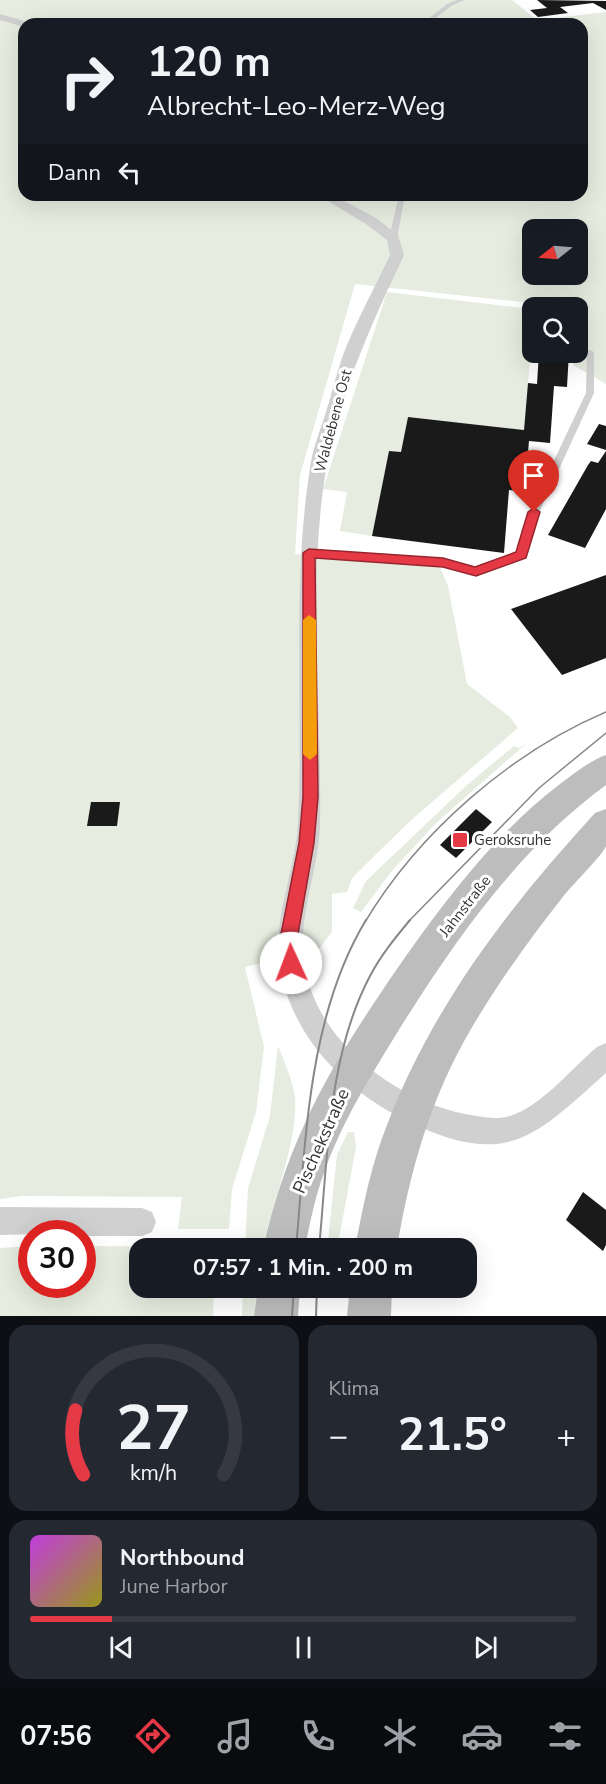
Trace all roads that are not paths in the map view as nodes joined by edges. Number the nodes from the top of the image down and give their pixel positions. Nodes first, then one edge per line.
1 (461, 0) edge
2 (0, 17) edge
3 (433, 18) edge
4 (18, 22) edge
5 (335, 201) edge
6 (401, 201) edge
7 (393, 238) junction
8 (590, 352) dead end
9 (309, 553) junction
10 (606, 768) edge
11 (606, 823) edge
12 (606, 1056) edge
13 (353, 1071) junction
14 (411, 1112) junction
15 (0, 1221) edge
16 (142, 1222) dead end
17 (287, 1238) edge
18 (377, 1238) edge
19 (278, 1298) edge
20 (370, 1298) edge
21 (276, 1316) edge
22 (369, 1316) edge

1 - 3 lane
2 - 4 street
5 - 7 street
6 - 7 lane
7 - 9 street, Waldebene Ost
8 - 9 lane
9 - 13 street, Waldebene Ost
10 - 13 main road, Jahnstraße
11 - 14 main road
12 - 14 street
13 - 14 street, Waldebene Ost
13 - 17 main road, Pischekstraße
14 - 18 main road
15 - 16 street
19 - 21 main road
20 - 22 main road

